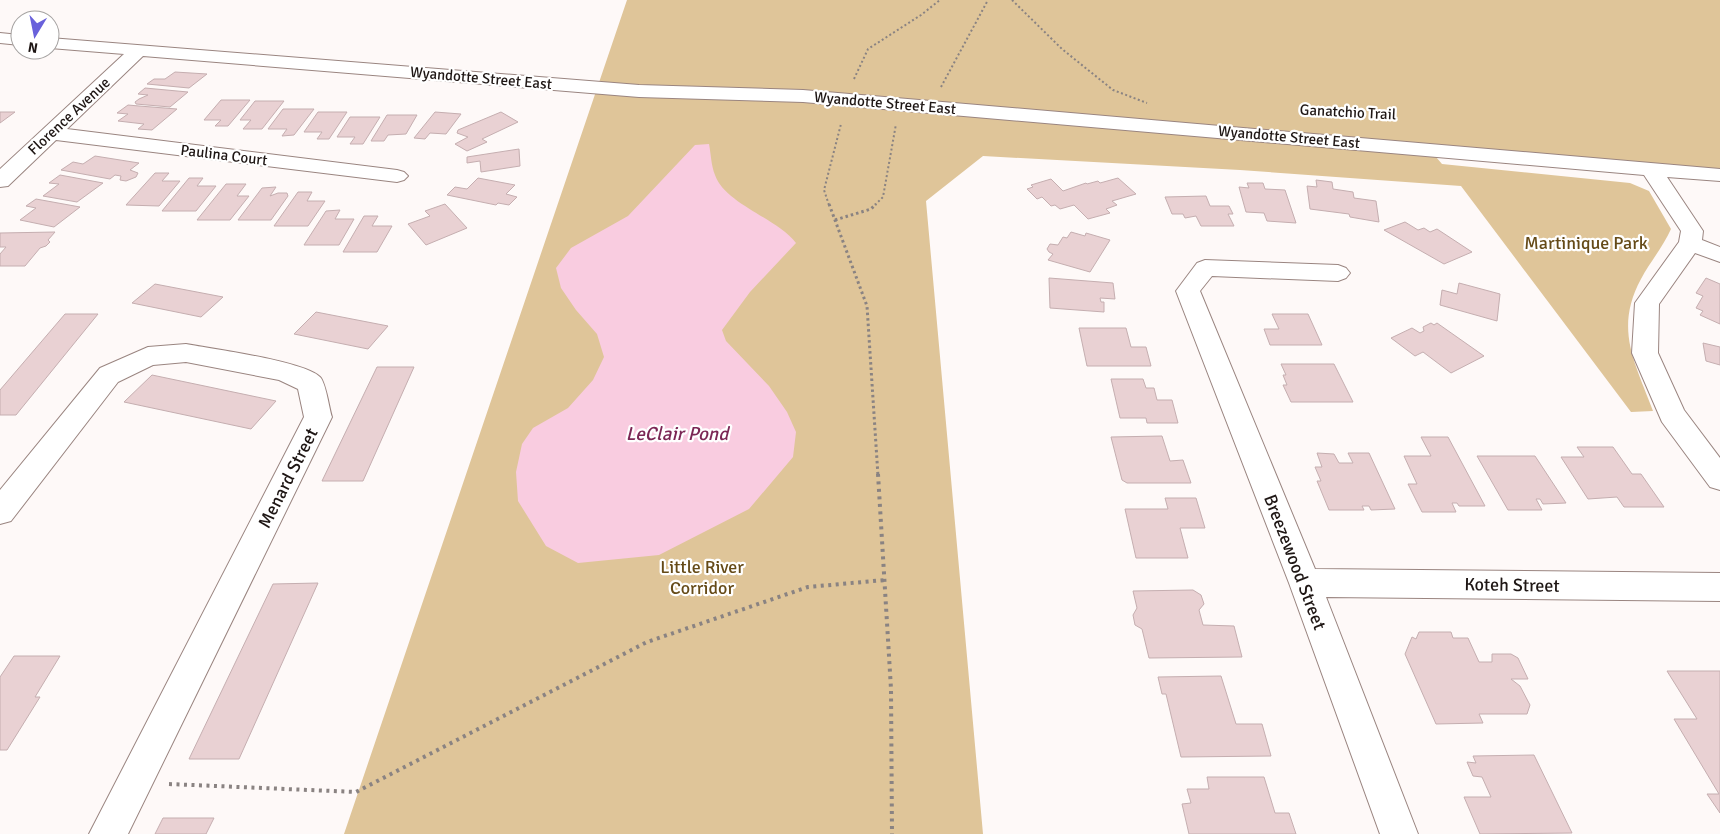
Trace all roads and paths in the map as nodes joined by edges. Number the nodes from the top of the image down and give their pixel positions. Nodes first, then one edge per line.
1 (940, 0) edge
2 (988, 0) edge
3 (1012, 0) edge
4 (60, 44) edge
5 (138, 51) junction
6 (854, 79) dead end
7 (939, 91) dead end
8 (1153, 106) dead end
9 (897, 116) dead end
10 (841, 124) dead end
11 (50, 133) junction
12 (1651, 169) junction
13 (1720, 175) edge
14 (398, 176) dead end
15 (0, 181) edge
16 (835, 220) junction
17 (1690, 243) junction
18 (1720, 255) edge
19 (1338, 274) dead end
20 (1720, 479) edge
21 (0, 512) edge
22 (885, 580) junction
23 (1305, 583) junction
24 (1720, 587) edge
25 (135, 782) junction
26 (108, 834) edge
27 (892, 834) edge
28 (1399, 834) edge

1 - 6 path
2 - 7 path
3 - 8 path
4 - 5 street, Wyandotte Street East
5 - 11 street, Florence Avenue
5 - 12 street, Wyandotte Street East
9 - 16 path
10 - 16 path
11 - 14 street, Paulina Court
11 - 15 street, Florence Avenue
12 - 13 street, Wyandotte Street East
12 - 17 street
16 - 22 path
17 - 18 street
17 - 20 street
19 - 23 street, Breezewood Street
21 - 25 street, Menard Street
22 - 25 path
22 - 27 path
23 - 24 street, Koteh Street
23 - 28 street, Breezewood Street
25 - 26 street, Menard Street

